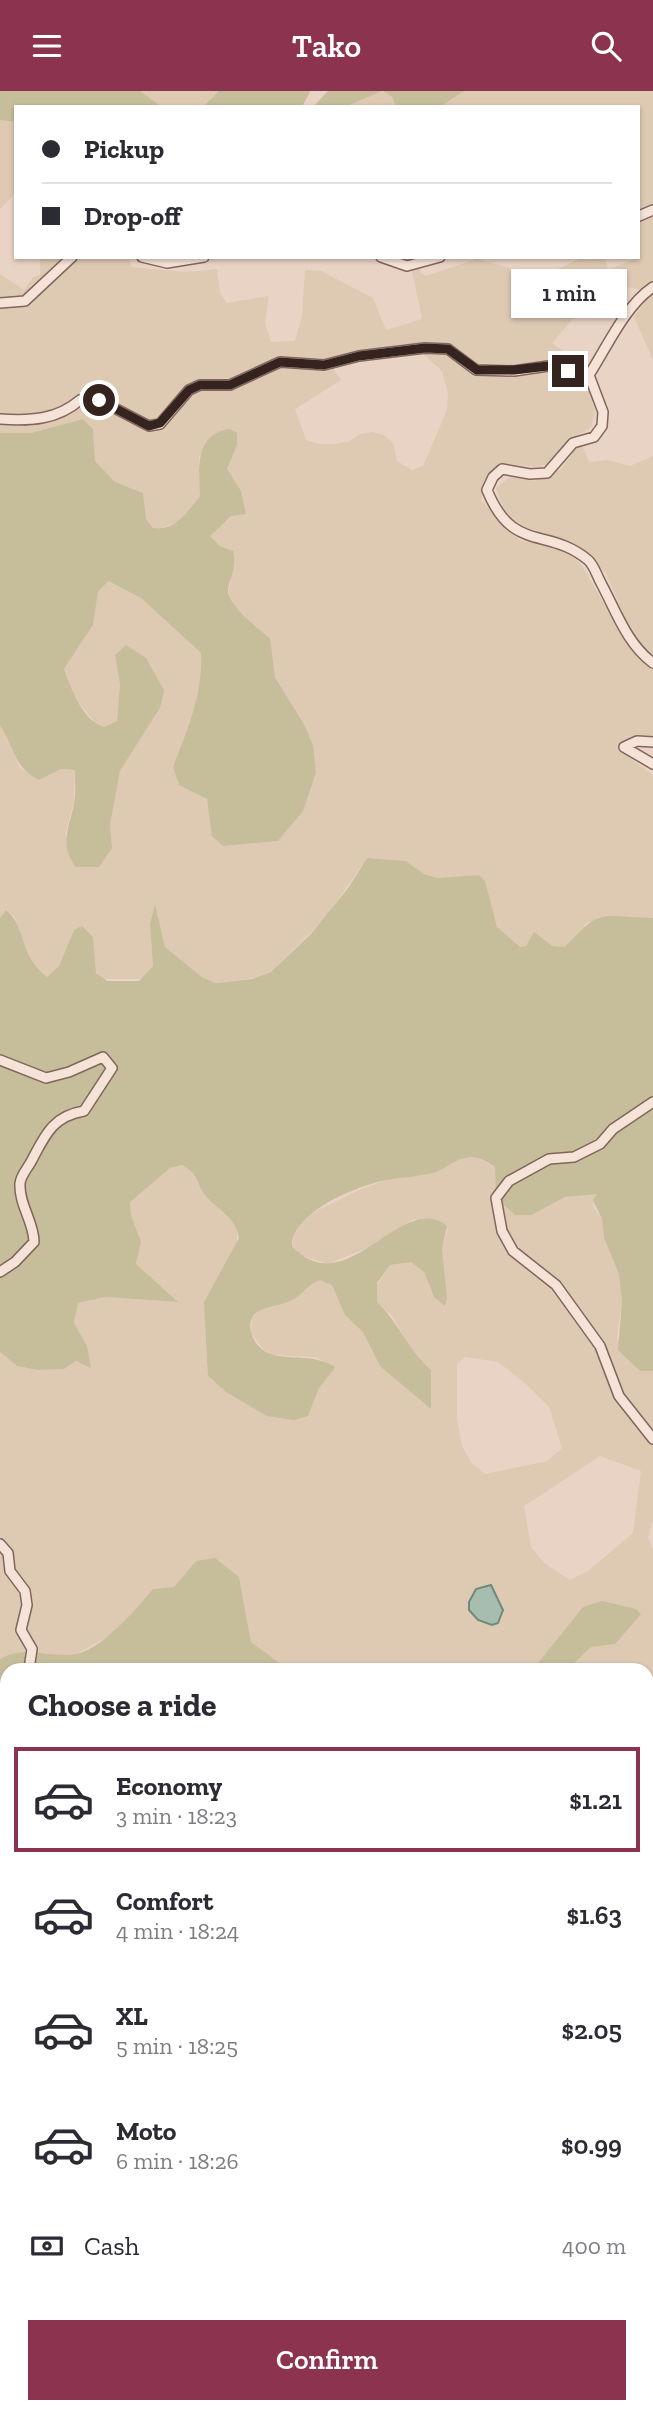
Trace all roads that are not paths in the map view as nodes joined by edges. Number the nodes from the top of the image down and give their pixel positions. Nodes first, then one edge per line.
1 (70, 259) edge
2 (150, 259) edge
3 (192, 259) edge
4 (387, 259) edge
5 (433, 259) edge
6 (653, 288) edge
7 (0, 303) edge
8 (589, 376) junction
9 (0, 419) edge
10 (653, 663) edge
11 (653, 742) edge
12 (653, 764) edge
13 (0, 1060) edge
14 (653, 1102) edge
15 (0, 1272) edge
16 (653, 1439) edge
17 (0, 1544) edge
18 (30, 1663) edge

1 - 7 street
2 - 3 street
4 - 5 street
6 - 8 street
8 - 9 street
8 - 10 street
11 - 12 street
13 - 15 street
14 - 16 street
17 - 18 street

